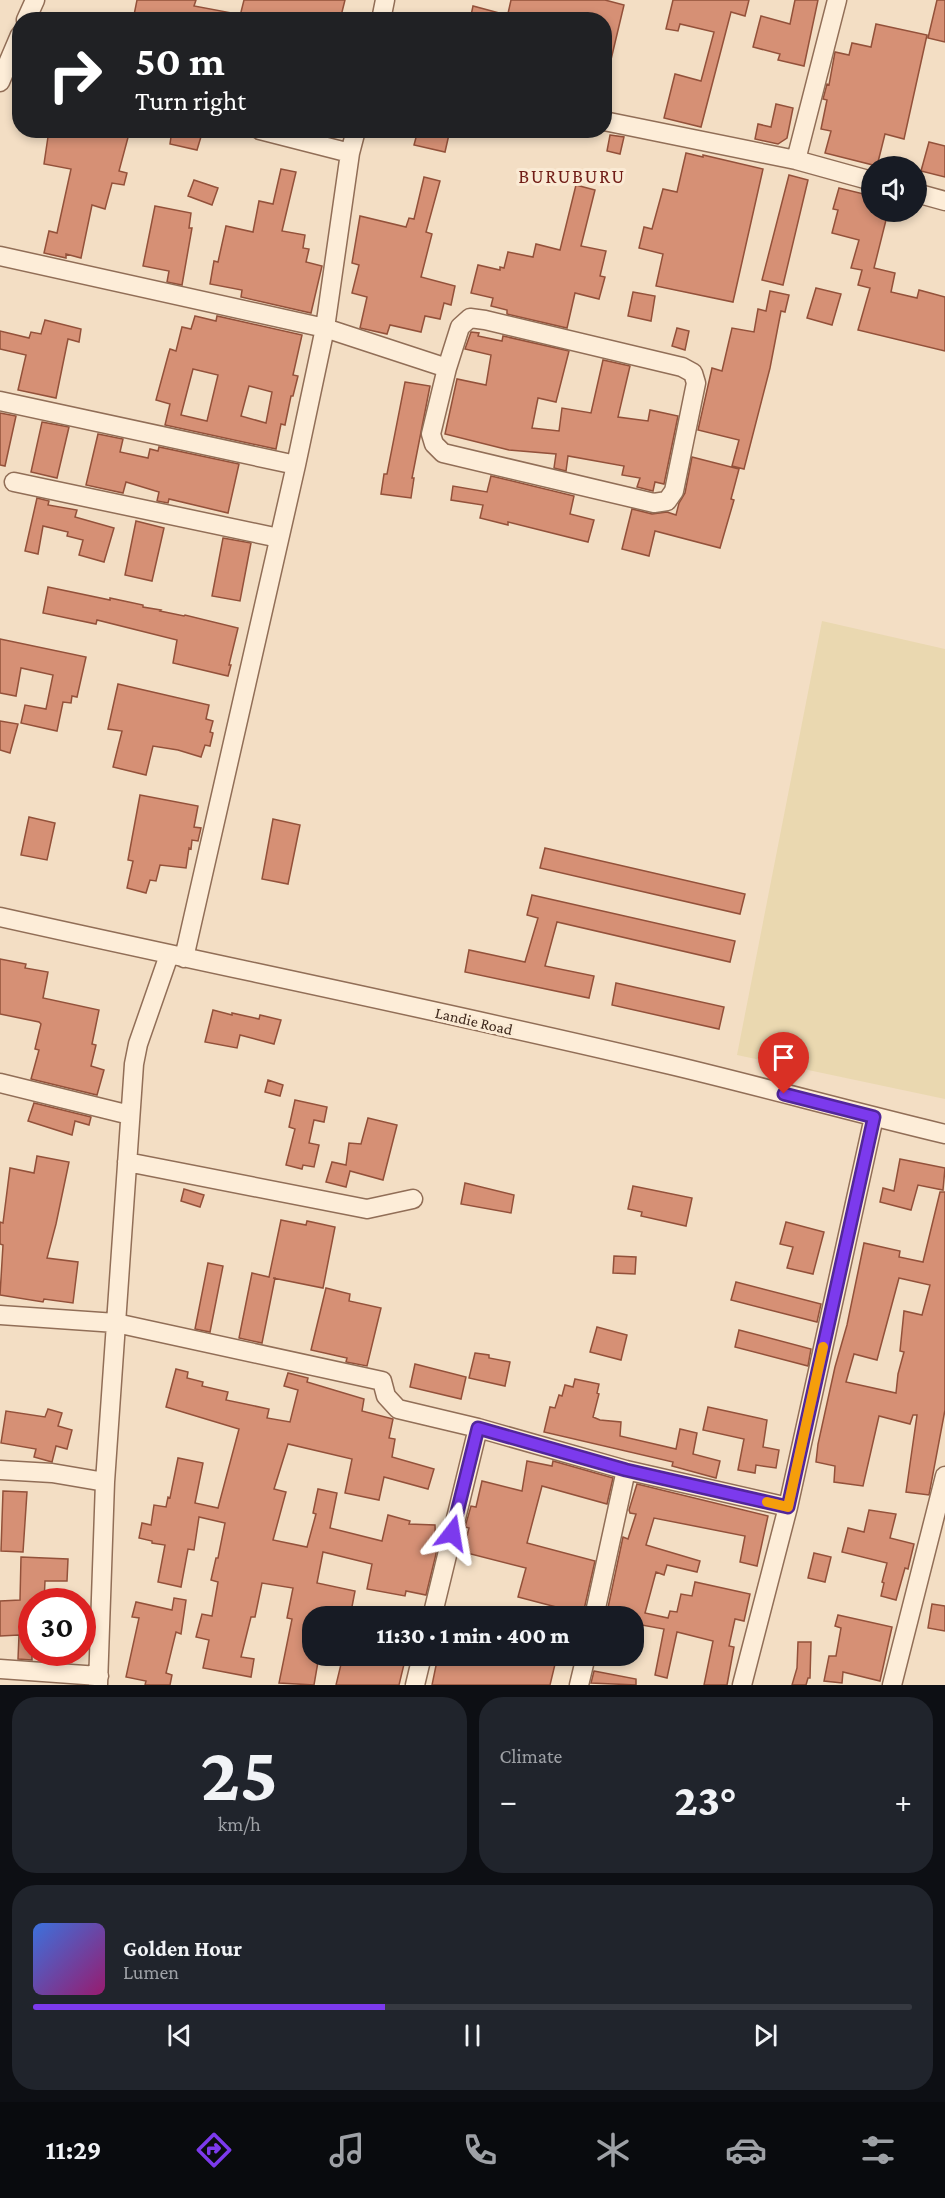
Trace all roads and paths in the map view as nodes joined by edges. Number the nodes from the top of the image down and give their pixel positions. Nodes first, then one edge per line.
1 (837, 0) edge
2 (612, 123) edge
3 (291, 138) edge
4 (354, 138) edge
5 (350, 153) junction
6 (796, 160) junction
7 (861, 178) edge
8 (927, 196) edge
9 (945, 201) edge
10 (0, 256) edge
11 (325, 328) junction
12 (447, 368) junction
13 (0, 401) edge
14 (296, 465) junction
15 (14, 482) dead end
16 (279, 538) junction
17 (0, 917) edge
18 (176, 957) junction
19 (0, 1083) edge
20 (130, 1115) junction
21 (874, 1117) junction
22 (945, 1134) edge
23 (127, 1162) junction
24 (413, 1199) dead end
25 (0, 1315) edge
26 (116, 1323) junction
27 (478, 1428) junction
28 (0, 1470) edge
29 (626, 1470) junction
30 (945, 1476) edge
31 (105, 1482) junction
32 (788, 1507) junction
33 (435, 1606) edge
34 (596, 1606) edge
35 (420, 1666) edge
36 (584, 1666) edge
37 (0, 1670) edge
38 (98, 1680) edge
39 (415, 1685) edge
40 (579, 1685) edge
41 (742, 1685) edge
42 (892, 1685) edge

1 - 6 street
2 - 6 street
3 - 5 street
4 - 5 street
5 - 11 street
6 - 7 street
8 - 9 street
10 - 11 street
11 - 12 street
11 - 14 street
12 - 12 street
13 - 14 street
14 - 16 street
15 - 16 street
16 - 18 street
17 - 18 street, Landie Road
18 - 20 street
18 - 21 street, Landie Road
19 - 20 street
20 - 23 street
21 - 22 street, Landie Road
21 - 32 street
23 - 24 street
23 - 26 street
25 - 26 street
26 - 27 street
26 - 31 street
27 - 29 street
27 - 33 street
28 - 31 street
29 - 32 street
29 - 34 street
30 - 42 street
31 - 38 street
32 - 41 street
35 - 39 street
36 - 40 street
37 - 38 street

